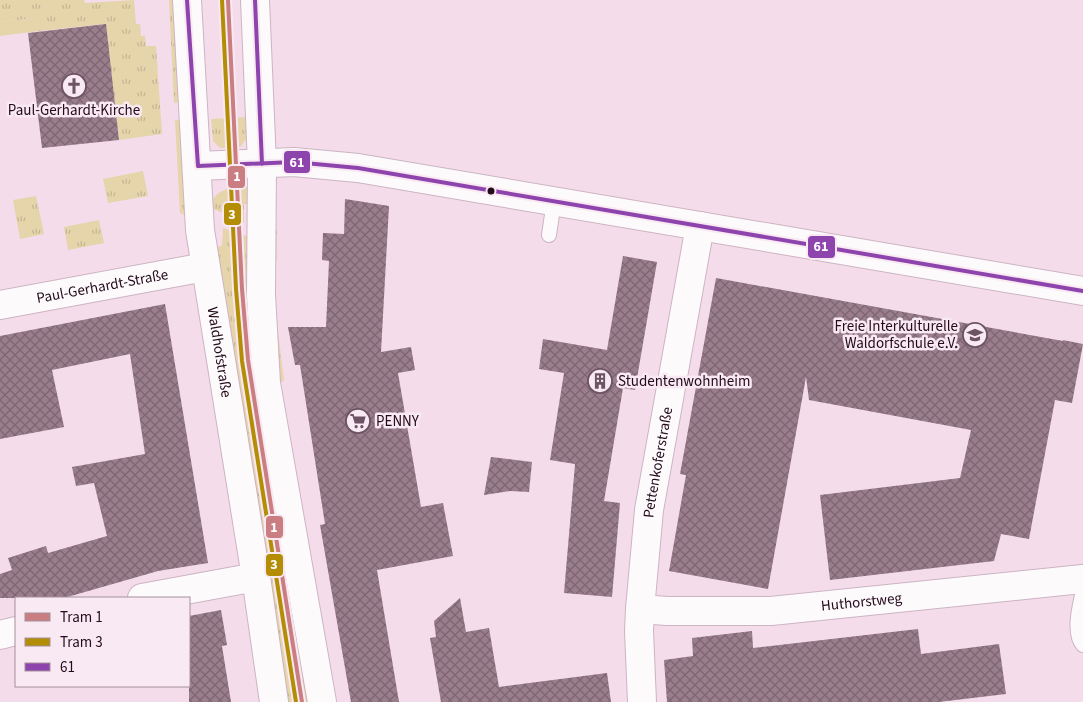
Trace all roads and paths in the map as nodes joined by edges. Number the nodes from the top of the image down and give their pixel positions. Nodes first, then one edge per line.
1 (187, 0) edge
2 (255, 0) edge
3 (262, 164) junction
4 (198, 166) junction
5 (554, 201) junction
6 (700, 226) junction
7 (549, 235) dead end
8 (205, 267) junction
9 (1083, 291) edge
10 (0, 305) edge
11 (256, 577) junction
12 (1082, 587) edge
13 (147, 597) edge
14 (640, 609) junction
15 (15, 630) edge
16 (0, 635) edge
17 (1083, 645) edge
18 (274, 702) edge
19 (322, 702) edge
20 (642, 702) edge

1 - 4 street, Waldhofstraße
2 - 3 street
3 - 4 street
3 - 5 street
3 - 19 street
4 - 8 street, Waldhofstraße
5 - 6 street
5 - 7 lane
6 - 9 street
6 - 14 street, Pettenkoferstraße
8 - 10 street, Paul-Gerhardt-Straße
8 - 11 street, Waldhofstraße
11 - 13 street
11 - 18 street, Waldhofstraße
12 - 14 street, Huthorstweg
12 - 17 lane
14 - 20 street, Pettenkoferstraße
15 - 16 street

